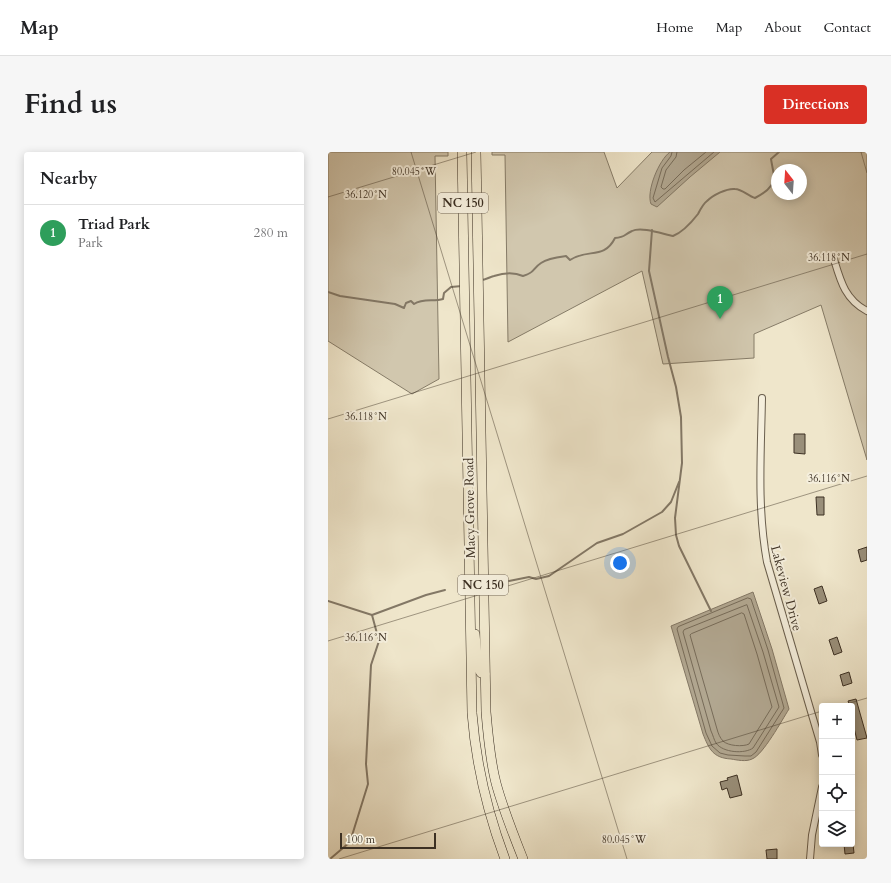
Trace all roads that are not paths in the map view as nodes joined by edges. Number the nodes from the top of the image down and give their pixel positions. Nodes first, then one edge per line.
1 (462, 152) edge
2 (471, 152) edge
3 (476, 152) edge
4 (477, 206) junction
5 (833, 256) dead end
6 (867, 311) edge
7 (762, 398) dead end
8 (470, 607) junction
9 (485, 674) junction
10 (819, 739) edge
11 (819, 802) edge
12 (505, 859) edge
13 (523, 859) edge
14 (810, 859) edge

1 - 8 main road, Macy Grove Road / NC 150
2 - 4 main road
3 - 4 main road, Macy Grove Road / NC 150
4 - 9 main road, Macy Grove Road / NC 150
5 - 6 street
7 - 10 street, Lakeview Drive
8 - 9 main road
8 - 12 main road, Macy Grove Road / NC 150
9 - 13 main road, Macy Grove Road / NC 150
11 - 14 street

